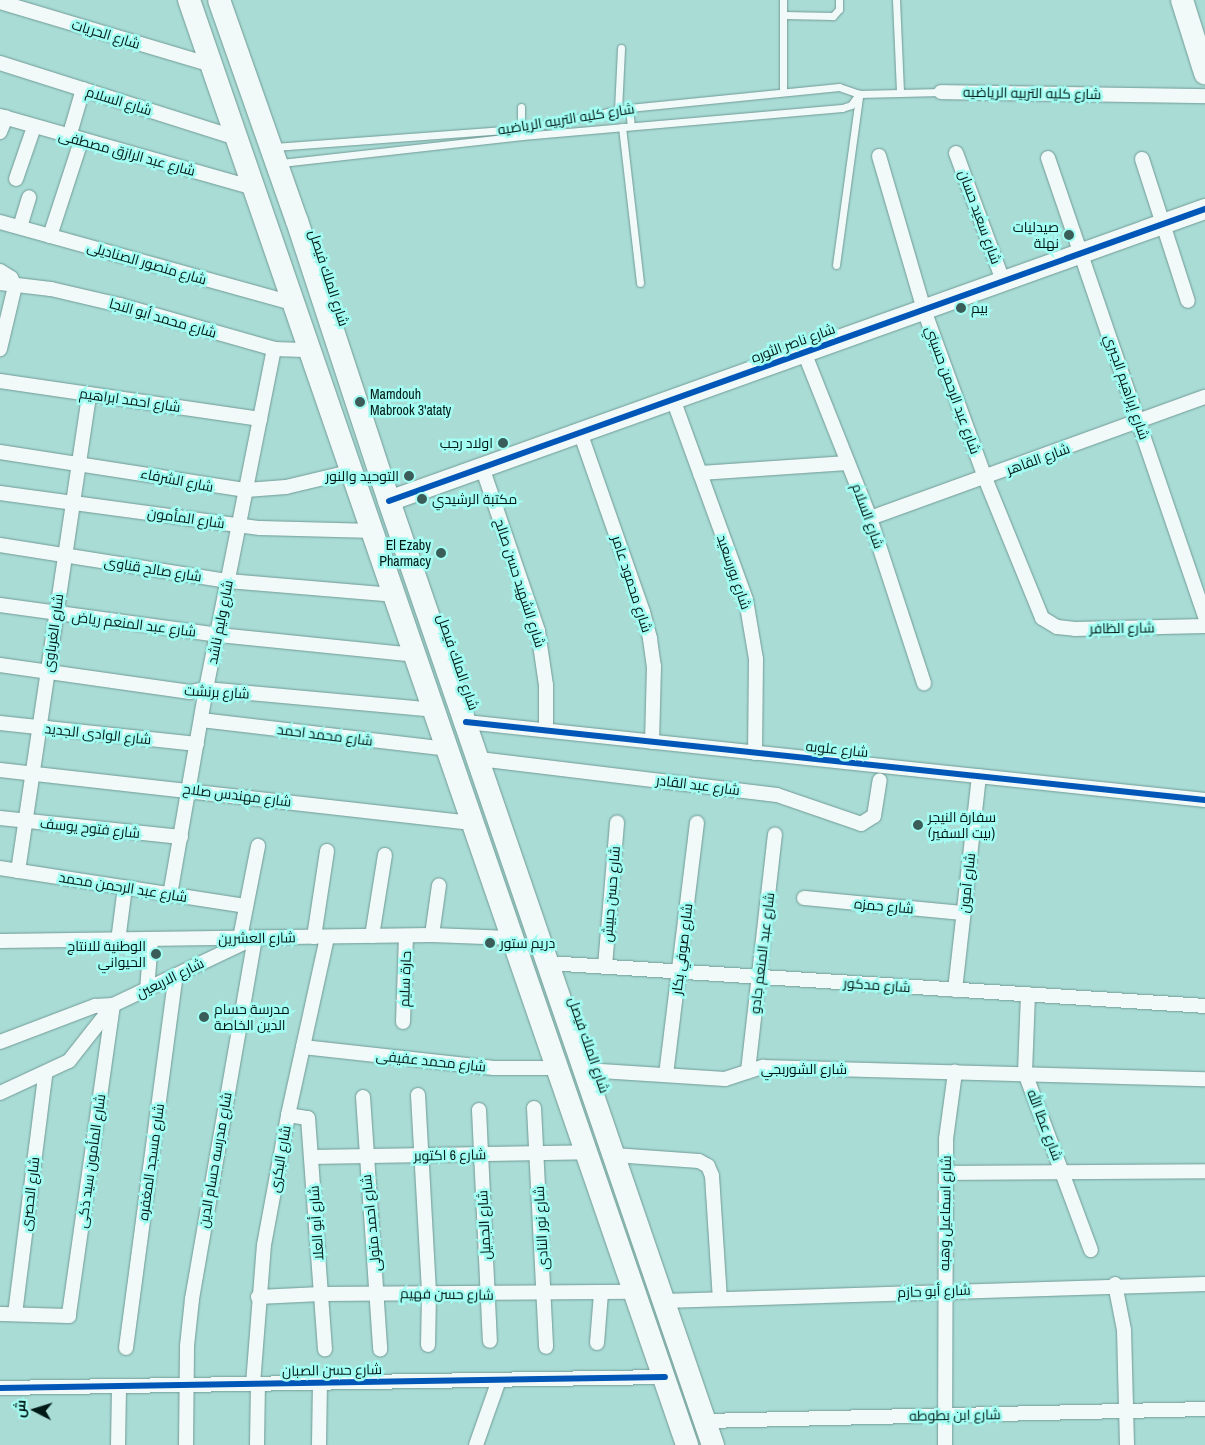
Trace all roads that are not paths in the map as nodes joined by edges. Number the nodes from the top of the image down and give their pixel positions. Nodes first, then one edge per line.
1 (189, 0) edge
2 (218, 0) edge
3 (783, 0) edge
4 (839, 0) edge
5 (896, 0) edge
6 (1182, 0) edge
7 (0, 2) edge
8 (783, 15) junction
9 (620, 48) dead end
10 (0, 62) edge
11 (212, 65) junction
12 (1205, 73) edge
13 (83, 89) junction
14 (783, 92) junction
15 (941, 92) joint
16 (900, 93) junction
17 (859, 94) junction
18 (1205, 96) edge
19 (521, 107) dead end
20 (629, 108) junction
21 (618, 110) junction
22 (3, 116) edge
23 (630, 126) junction
24 (34, 127) junction
25 (622, 127) junction
26 (0, 132) edge
27 (522, 132) junction
28 (424, 135) junction
29 (238, 138) junction
30 (75, 139) junction
31 (426, 146) junction
32 (956, 153) dead end
33 (274, 155) junction
34 (879, 156) dead end
35 (1048, 158) dead end
36 (1142, 159) dead end
37 (16, 179) dead end
38 (255, 188) junction
39 (29, 196) dead end
40 (1205, 209) edge
41 (297, 221) junction
42 (0, 222) edge
43 (1163, 224) junction
44 (20, 227) junction
45 (268, 229) junction
46 (50, 236) junction
47 (1081, 254) junction
48 (836, 265) dead end
49 (312, 267) junction
50 (0, 271) edge
51 (283, 271) junction
52 (1003, 281) junction
53 (0, 283) edge
54 (640, 283) dead end
55 (15, 286) junction
56 (1188, 301) dead end
57 (295, 304) junction
58 (924, 310) junction
59 (0, 349) edge
60 (274, 349) junction
61 (311, 350) junction
62 (804, 352) junction
63 (0, 380) edge
64 (89, 394) junction
65 (1205, 397) edge
66 (673, 399) junction
67 (260, 419) junction
68 (1139, 423) junction
69 (580, 432) junction
70 (0, 452) edge
71 (78, 462) junction
72 (848, 463) junction
73 (482, 468) junction
74 (353, 471) junction
75 (700, 473) junction
76 (985, 478) junction
77 (246, 490) junction
78 (0, 493) edge
79 (389, 501) junction
80 (72, 502) junction
81 (870, 518) junction
82 (239, 525) junction
83 (374, 531) junction
84 (0, 545) edge
85 (64, 555) junction
86 (228, 581) junction
87 (396, 595) junction
88 (0, 606) edge
89 (56, 614) junction
90 (1205, 616) edge
91 (1042, 618) joint
92 (1205, 626) edge
93 (219, 635) junction
94 (417, 655) junction
95 (0, 665) edge
96 (47, 671) junction
97 (924, 683) dead end
98 (206, 689) junction
99 (436, 710) junction
100 (201, 720) junction
101 (466, 722) junction
102 (0, 723) edge
103 (39, 728) junction
104 (546, 730) junction
105 (652, 742) junction
106 (197, 744) junction
107 (449, 749) junction
108 (755, 752) junction
109 (479, 759) junction
110 (0, 770) edge
111 (32, 773) junction
112 (979, 776) junction
113 (880, 780) dead end
114 (190, 790) junction
115 (1205, 800) edge
116 (0, 818) edge
117 (26, 821) junction
118 (617, 822) dead end
119 (474, 823) junction
120 (697, 823) dead end
121 (775, 835) dead end
122 (181, 837) junction
123 (258, 846) dead end
124 (327, 851) dead end
125 (385, 855) dead end
126 (0, 868) edge
127 (18, 871) junction
128 (439, 885) dead end
129 (125, 887) junction
130 (170, 895) junction
131 (804, 898) dead end
132 (246, 906) junction
133 (963, 914) junction
134 (432, 935) junction
135 (372, 936) junction
136 (406, 936) junction
137 (255, 937) junction
138 (320, 937) junction
139 (240, 938) junction
140 (514, 938) junction
141 (150, 940) junction
142 (0, 941) edge
143 (118, 941) junction
144 (548, 963) junction
145 (605, 966) junction
146 (679, 971) junction
147 (176, 975) junction
148 (759, 977) junction
149 (147, 990) junction
150 (955, 990) junction
151 (1028, 994) junction
152 (113, 1005) junction
153 (1205, 1006) edge
154 (403, 1022) dead end
155 (0, 1042) edge
156 (303, 1047) junction
157 (559, 1068) junction
158 (585, 1070) junction
159 (748, 1071) junction
160 (955, 1072) junction
161 (1025, 1072) junction
162 (45, 1075) junction
163 (666, 1075) junction
164 (1205, 1079) edge
165 (0, 1093) edge
166 (418, 1095) dead end
167 (363, 1098) dead end
168 (534, 1108) dead end
169 (479, 1110) dead end
170 (288, 1115) junction
171 (589, 1152) junction
172 (537, 1154) junction
173 (480, 1155) junction
174 (614, 1155) junction
175 (364, 1156) junction
176 (422, 1156) junction
177 (311, 1157) junction
178 (1205, 1171) edge
179 (1063, 1172) junction
180 (946, 1173) junction
181 (1091, 1250) dead end
182 (1115, 1284) junction
183 (1205, 1284) edge
184 (944, 1291) junction
185 (636, 1292) junction
186 (378, 1293) junction
187 (601, 1293) junction
188 (321, 1294) junction
189 (429, 1294) junction
190 (488, 1295) junction
191 (545, 1295) junction
192 (258, 1297) junction
193 (720, 1299) junction
194 (664, 1301) junction
195 (0, 1314) edge
196 (15, 1314) junction
197 (490, 1341) dead end
198 (598, 1343) dead end
199 (428, 1345) dead end
200 (546, 1347) dead end
201 (126, 1348) dead end
202 (380, 1348) dead end
203 (325, 1349) dead end
204 (664, 1377) junction
205 (499, 1380) junction
206 (320, 1383) junction
207 (256, 1384) junction
208 (186, 1385) junction
209 (119, 1386) junction
210 (0, 1388) edge
211 (1205, 1409) edge
212 (1126, 1411) junction
213 (946, 1415) junction
214 (704, 1421) junction
215 (118, 1445) edge
216 (186, 1445) edge
217 (257, 1445) edge
218 (319, 1445) edge
219 (476, 1445) edge
220 (688, 1445) edge
221 (713, 1445) edge
222 (945, 1445) edge
223 (1126, 1445) edge

1 - 11 main road
2 - 33 main road, شارع الملك فيصل
3 - 8 lane
4 - 8 lane
5 - 16 lane
6 - 12 main road
7 - 11 street, شارع الحريات
8 - 14 lane
9 - 21 lane
10 - 13 street, شارع السلام
11 - 29 main road
13 - 29 street, شارع السلام
13 - 30 street
14 - 17 lane, شارع كليه التربيه الرياضيه
14 - 20 lane, شارع كليه التربيه الرياضيه
15 - 16 lane, شارع كليه التربيه الرياضيه
15 - 18 street, شارع كليه التربيه الرياضيه
16 - 17 lane, شارع كليه التربيه الرياضيه
17 - 23 lane, شارع كليه التربيه الرياضيه
17 - 48 lane
19 - 27 lane
20 - 21 lane, شارع كليه التربيه الرياضيه
20 - 23 lane
21 - 27 lane, شارع كليه التربيه الرياضيه
22 - 24 street, شارع عبد الرازق مصطفى
22 - 26 street
23 - 25 lane, شارع كليه التربيه الرياضيه
24 - 30 street, شارع عبد الرازق مصطفى
24 - 37 street
25 - 27 lane, شارع كليه التربيه الرياضيه
25 - 54 lane
27 - 28 lane, شارع كليه التربيه الرياضيه
27 - 31 lane, شارع كليه التربيه الرياضيه
28 - 31 lane
28 - 33 lane, شارع كليه التربيه الرياضيه
29 - 38 main road
30 - 38 street, شارع عبد الرازق مصطفى
30 - 46 street
31 - 33 lane, شارع كليه التربيه الرياضيه
32 - 52 street, شارع سعيد حسان
33 - 41 main road, شارع الملك فيصل
34 - 58 street, شارع عبد الرحمن حسيني
35 - 47 street, شارع إبراهيم الجبري
36 - 43 street
38 - 45 main road
39 - 44 street
40 - 43 street, شارع ناصر الثوره
41 - 45 main road
41 - 49 main road, شارع الملك فيصل
42 - 44 street, شارع منصور الصناديلى
43 - 47 street, شارع ناصر الثوره
43 - 56 street
44 - 46 street, شارع منصور الصناديلى
45 - 51 main road
46 - 57 street, شارع منصور الصناديلى
47 - 52 street, شارع ناصر الثوره
47 - 68 street, شارع إبراهيم الجبري
49 - 51 main road
49 - 79 main road, شارع الملك فيصل
50 - 55 street
51 - 57 main road
52 - 58 street, شارع ناصر الثوره
53 - 55 street, شارع محمد أبو النجا
55 - 59 street
55 - 60 street, شارع محمد أبو النجا
57 - 61 main road
58 - 62 street, شارع ناصر الثوره
58 - 76 street, شارع عبد الرحمن حسيني
60 - 61 street, شارع محمد أبو النجا
60 - 67 street, شارع وليم ناشد
61 - 74 main road
62 - 66 street, شارع ناصر الثوره
62 - 72 street, شارع السلام
63 - 64 street, شارع احمد ابراهيم
64 - 67 street, شارع احمد ابراهيم
64 - 71 street, شارع الغرباوى
65 - 68 street, شارع القاهر
66 - 69 street, شارع ناصر الثوره
66 - 75 street, شارع بورسعيد
67 - 77 street, شارع وليم ناشد
68 - 76 street, شارع القاهر
68 - 90 street, شارع إبراهيم الجبري
69 - 73 street, شارع ناصر الثوره
69 - 105 street, شارع محمود عامر
70 - 71 street, شارع الشرفاء
71 - 77 street, شارع الشرفاء
71 - 80 street, شارع الغرباوى
72 - 75 street
72 - 81 street, شارع السلام
73 - 79 street, شارع ناصر الثوره
73 - 104 street, شارع الشهيد حسن صالح
74 - 77 street, شارع الشرفاء
74 - 83 main road
75 - 108 street, شارع بورسعيد
76 - 81 street, شارع القاهر
76 - 91 street, شارع عبد الرحمن حسيني
77 - 82 street, شارع وليم ناشد
78 - 80 street, شارع المأمون
79 - 101 main road, شارع الملك فيصل
80 - 82 street, شارع المأمون
80 - 85 street, شارع الغرباوى
81 - 97 street, شارع السلام
82 - 83 street, شارع المأمون
82 - 86 street, شارع وليم ناشد
83 - 87 main road
84 - 85 street, شارع صالح قناوى
85 - 86 street, شارع صالح قناوى
85 - 89 street, شارع الغرباوى
86 - 87 street, شارع صالح قناوى
86 - 93 street, شارع وليم ناشد
87 - 94 main road
88 - 89 street, شارع عبد المنعم رياض
89 - 93 street, شارع عبد المنعم رياض
89 - 96 street, شارع الغرباوى
91 - 92 street, شارع الظافر
93 - 94 street, شارع عبد المنعم رياض
93 - 98 street, شارع وليم ناشد
94 - 99 main road
95 - 96 street, شارع برنشت
96 - 98 street, شارع برنشت
96 - 103 street, شارع الغرباوى
98 - 99 street, شارع برنشت
98 - 100 street, شارع وليم ناشد
99 - 107 main road
100 - 106 street, شارع وليم ناشد
100 - 107 street, شارع محمد احمد
101 - 104 street, شارع علوبه
101 - 109 main road, شارع الملك فيصل
102 - 103 street, شارع الوادى الجديد
103 - 106 street, شارع الوادى الجديد
103 - 111 street, شارع الغرباوى
104 - 105 street, شارع علوبه
105 - 108 street, شارع علوبه
106 - 114 street, شارع وليم ناشد
107 - 119 main road
108 - 112 street, شارع علوبه
109 - 113 street, شارع عبد القادر
109 - 144 main road, شارع الملك فيصل
110 - 111 street, شارع مهندس صلاح
111 - 114 street, شارع مهندس صلاح
111 - 117 street, شارع الغرباوى
112 - 115 street, شارع علوبه
112 - 133 street, شارع آمون
114 - 119 street, شارع مهندس صلاح
114 - 122 street, شارع وليم ناشد
116 - 117 street, شارع فتوح يوسف
117 - 122 street, شارع فتوح يوسف
117 - 127 street, شارع الغرباوى
118 - 145 street, شارع حسن حبيش
119 - 140 main road
120 - 146 street, شارع صوفي بكار
121 - 148 street, شارع عبد المنعم جادو
122 - 130 street, شارع وليم ناشد
123 - 132 street
124 - 138 street, شارع البكرى
125 - 135 street
126 - 127 street, شارع عبد الرحمن محمد
127 - 129 street, شارع عبد الرحمن محمد
128 - 134 street
129 - 130 street, شارع عبد الرحمن محمد
129 - 143 street
130 - 132 street, شارع عبد الرحمن محمد
131 - 133 street, شارع حمزه
132 - 139 street
133 - 150 street, شارع آمون
134 - 136 street, شارع العشرين
134 - 140 street, شارع العشرين
135 - 136 street, شارع العشرين
135 - 138 street, شارع العشرين
136 - 154 street, حارة سليم
137 - 138 street, شارع العشرين
137 - 139 street, شارع العشرين
137 - 147 street, شارع الاربعين
137 - 208 street, شارع مدرسه حسام الدين
138 - 156 street, شارع البكرى
139 - 141 street, شارع العشرين
140 - 157 main road
141 - 143 street, شارع العشرين
141 - 149 street
142 - 143 street, شارع العشرين
144 - 145 street, شارع مدكور
144 - 158 main road, شارع الملك فيصل
145 - 146 street, شارع مدكور
146 - 148 street, شارع مدكور
146 - 163 street, شارع صوفي بكار
147 - 149 street, شارع الاربعين
147 - 201 street, شارع مسجد المغفره
148 - 150 street, شارع مدكور
148 - 159 street, شارع عبد المنعم جادو
149 - 152 street, شارع الاربعين
150 - 151 street, شارع مدكور
151 - 153 street, شارع مدكور
151 - 161 street, شارع عطا الله
152 - 155 street, شارع الاربعين
152 - 162 street
152 - 196 street, شارع المأمون سيد ذكى
156 - 157 street, شارع محمد عفيفى
156 - 170 street, شارع البكرى
157 - 171 main road
158 - 163 street, شارع الشوربجي
158 - 174 main road, شارع الملك فيصل
159 - 160 street, شارع الشوربجي
159 - 163 street, شارع الشوربجي
160 - 161 street, شارع الشوربجي
160 - 180 street, شارع اسماعيل وهبه
161 - 164 street, شارع الشوربجي
161 - 179 street, شارع عطا الله
162 - 165 street
162 - 196 street, شارع الحصرى
166 - 176 street
167 - 175 street, شارع احمد متولى
168 - 172 street, شارع نور النادى
169 - 173 street, شارع الجميل
170 - 177 street, شارع أبو العلا
170 - 192 street, شارع البكرى
171 - 172 street, شارع 6 اكتوبر
171 - 185 main road
172 - 173 street, شارع 6 اكتوبر
172 - 191 street, شارع نور النادى
173 - 176 street, شارع 6 اكتوبر
173 - 190 street, شارع الجميل
174 - 193 street
174 - 194 main road, شارع الملك فيصل
175 - 176 street, شارع 6 اكتوبر
175 - 177 street, شارع 6 اكتوبر
175 - 186 street, شارع احمد متولى
176 - 189 street
177 - 188 street, شارع أبو العلا
178 - 179 street
179 - 180 street
179 - 181 street, شارع عطا الله
180 - 184 street, شارع اسماعيل وهبه
182 - 183 street, شارع أبو حازم
182 - 184 street, شارع أبو حازم
182 - 212 street
184 - 193 street, شارع أبو حازم
184 - 213 street, شارع اسماعيل وهبه
185 - 187 street, شارع حسن فهيم
185 - 204 main road
186 - 188 street, شارع حسن فهيم
186 - 189 street, شارع حسن فهيم
186 - 202 street, شارع احمد متولى
187 - 191 street, شارع حسن فهيم
187 - 198 street
188 - 192 street, شارع حسن فهيم
188 - 203 street, شارع أبو العلا
189 - 190 street, شارع حسن فهيم
189 - 199 street
190 - 191 street, شارع حسن فهيم
190 - 197 street, شارع الجميل
191 - 200 street, شارع نور النادى
192 - 207 street, شارع البكرى
193 - 194 street, شارع أبو حازم
194 - 214 main road, شارع الملك فيصل
195 - 196 street
204 - 205 street, شارع حسن الصبان
204 - 220 main road
205 - 206 street, شارع حسن الصبان
205 - 219 street
206 - 207 street, شارع حسن الصبان
206 - 218 street
207 - 208 street, شارع حسن الصبان
207 - 217 street, شارع البكرى
208 - 209 street, شارع حسن الصبان
208 - 216 street, شارع مدرسه حسام الدين
209 - 210 street, شارع حسن الصبان
209 - 215 street
211 - 212 street, شارع ابن بطوطه
212 - 213 street, شارع ابن بطوطه
212 - 223 street
213 - 214 street, شارع ابن بطوطه
213 - 222 street, شارع اسماعيل وهبه
214 - 221 main road, شارع الملك فيصل

